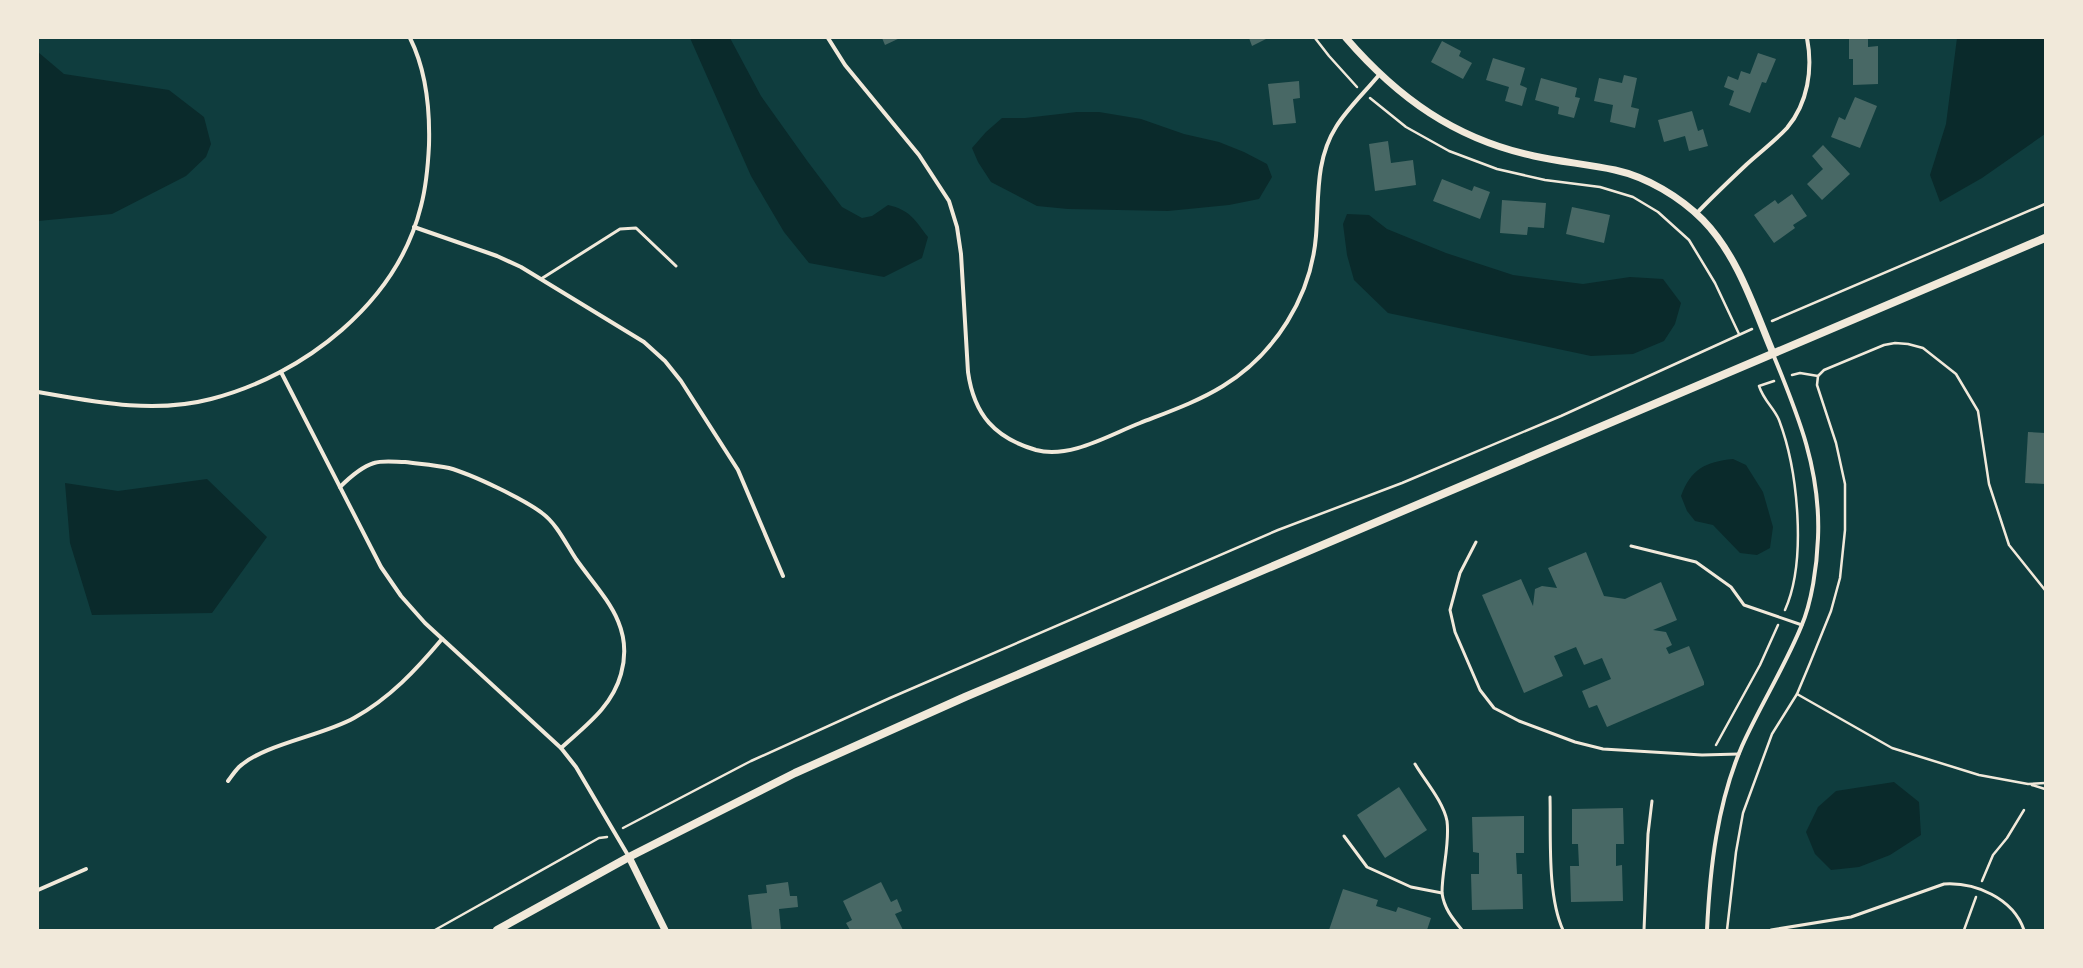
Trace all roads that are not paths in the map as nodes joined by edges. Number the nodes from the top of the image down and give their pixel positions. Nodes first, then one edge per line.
1 (410, 38) edge
2 (828, 38) edge
3 (1346, 38) edge
4 (1807, 38) edge
5 (1379, 75) junction
6 (1696, 214) junction
7 (414, 227) junction
8 (2045, 238) edge
9 (676, 266) dead end
10 (541, 279) junction
11 (1772, 353) junction
12 (281, 372) junction
13 (38, 392) edge
14 (340, 487) junction
15 (1476, 542) dead end
16 (1631, 546) dead end
17 (783, 576) dead end
18 (1802, 625) junction
19 (442, 639) junction
20 (561, 748) junction
21 (1739, 754) junction
22 (1415, 764) dead end
23 (228, 781) dead end
24 (1550, 797) dead end
25 (1652, 801) dead end
26 (1344, 836) dead end
27 (629, 857) junction
28 (86, 869) dead end
29 (38, 890) edge
30 (1442, 893) junction
31 (497, 930) edge
32 (665, 930) edge
33 (1462, 930) edge
34 (1562, 930) edge
35 (1644, 930) edge
36 (1707, 930) edge
37 (1771, 930) edge
38 (2024, 930) edge

1 - 7 street
2 - 5 street
3 - 5 street
4 - 6 street
5 - 6 street
6 - 11 street
7 - 10 street
7 - 12 street
8 - 11 main road
9 - 10 lane
10 - 17 street
11 - 18 street
11 - 27 main road
12 - 13 street
12 - 14 street
14 - 19 street
14 - 20 street
15 - 21 lane
16 - 18 lane
18 - 21 street
19 - 20 street
19 - 23 street
20 - 27 street
21 - 36 street
22 - 30 lane
24 - 34 lane
25 - 35 lane
26 - 30 lane
27 - 31 main road
27 - 32 street
28 - 29 street
30 - 33 lane
37 - 38 lane

